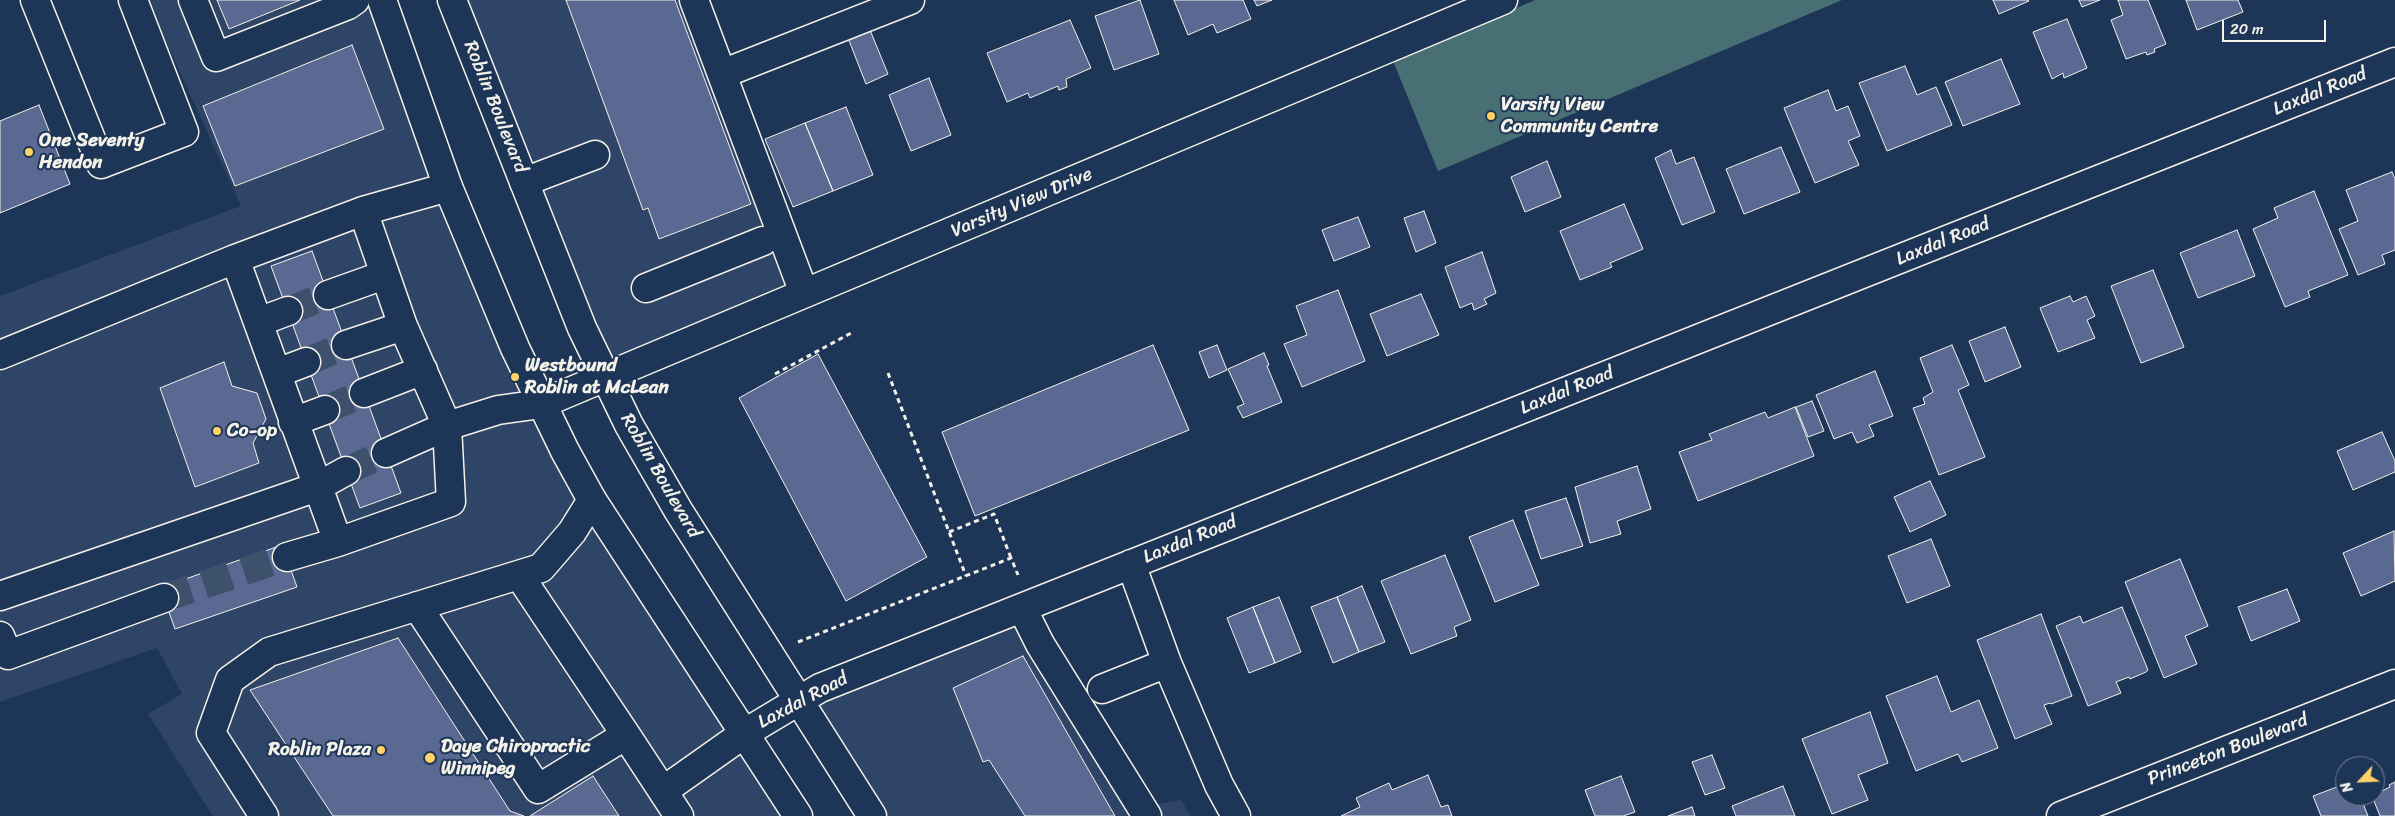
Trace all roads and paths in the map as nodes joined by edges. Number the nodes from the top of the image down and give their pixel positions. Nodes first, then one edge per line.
1 (36, 0) edge
2 (133, 0) edge
3 (193, 0) edge
4 (355, 0) edge
5 (382, 0) edge
6 (452, 0) edge
7 (694, 0) edge
8 (910, 0) edge
9 (1503, 0) edge
10 (2395, 62) edge
11 (722, 74) junction
12 (595, 155) dead end
13 (524, 182) junction
14 (448, 187) junction
15 (363, 211) junction
16 (763, 241) dead end
17 (235, 259) junction
18 (384, 275) junction
19 (646, 288) dead end
20 (804, 294) junction
21 (328, 295) tunnel mouth
22 (288, 311) tunnel mouth
23 (258, 322) junction
24 (403, 326) junction
25 (853, 332) dead end
26 (346, 345) tunnel mouth
27 (0, 355) edge
28 (306, 362) tunnel mouth
29 (423, 370) junction
30 (888, 373) dead end
31 (276, 374) junction
32 (775, 374) dead end
33 (606, 377) junction
34 (364, 393) tunnel mouth
35 (541, 404) junction
36 (325, 410) tunnel mouth
37 (293, 422) junction
38 (447, 426) junction
39 (386, 453) tunnel mouth
40 (346, 471) tunnel mouth
41 (317, 487) junction
42 (592, 500) junction
43 (949, 532) junction
44 (338, 542) junction
45 (287, 557) tunnel mouth
46 (1011, 558) junction
47 (1131, 564) junction
48 (519, 575) junction
49 (966, 576) junction
50 (0, 596) edge
51 (164, 598) tunnel mouth
52 (417, 606) junction
53 (1026, 606) junction
54 (0, 636) edge
55 (791, 645) dead end
56 (1167, 663) junction
57 (2395, 684) edge
58 (1102, 689) dead end
59 (798, 700) junction
60 (745, 733) junction
61 (626, 735) junction
62 (663, 791) junction
63 (264, 816) edge
64 (679, 816) edge
65 (798, 816) edge
66 (872, 816) edge
67 (1147, 816) edge
68 (1236, 816) edge
69 (2061, 816) edge

1 - 2 street
3 - 4 street
5 - 14 street
6 - 13 street, Roblin Boulevard
7 - 11 street
8 - 11 street
9 - 20 street, Varsity View Drive
10 - 47 street, Laxdal Road
11 - 20 street
12 - 13 street
13 - 33 street, Roblin Boulevard
14 - 15 street
14 - 35 street
15 - 17 street
15 - 18 street
16 - 19 street
17 - 23 street
17 - 27 street
18 - 21 street
18 - 24 street
20 - 33 street, Varsity View Drive
22 - 23 street
23 - 31 street
24 - 26 street
24 - 29 street
25 - 32 path
28 - 31 street
29 - 34 street
29 - 38 street
30 - 43 path
31 - 37 street
33 - 35 street, Varsity View Drive
33 - 59 street, Roblin Boulevard
35 - 38 street, Varsity View Drive
35 - 42 street
36 - 37 street
37 - 41 street
38 - 39 street, Varsity View Drive
38 - 44 street
40 - 41 street
41 - 44 street
41 - 50 street
42 - 48 street
42 - 60 street
43 - 46 path
43 - 49 path
44 - 45 street
46 - 49 path
46 - 53 path
47 - 53 street, Laxdal Road
47 - 56 street
48 - 52 street
48 - 61 street
49 - 55 path
51 - 54 street
52 - 61 street
52 - 63 street
53 - 59 street, Laxdal Road
53 - 67 street
56 - 58 street
56 - 68 street
57 - 69 street, Princeton Boulevard
59 - 60 street, Laxdal Road
59 - 66 street, Roblin Boulevard
60 - 62 street, Laxdal Road
60 - 65 street
61 - 62 street
62 - 64 street

